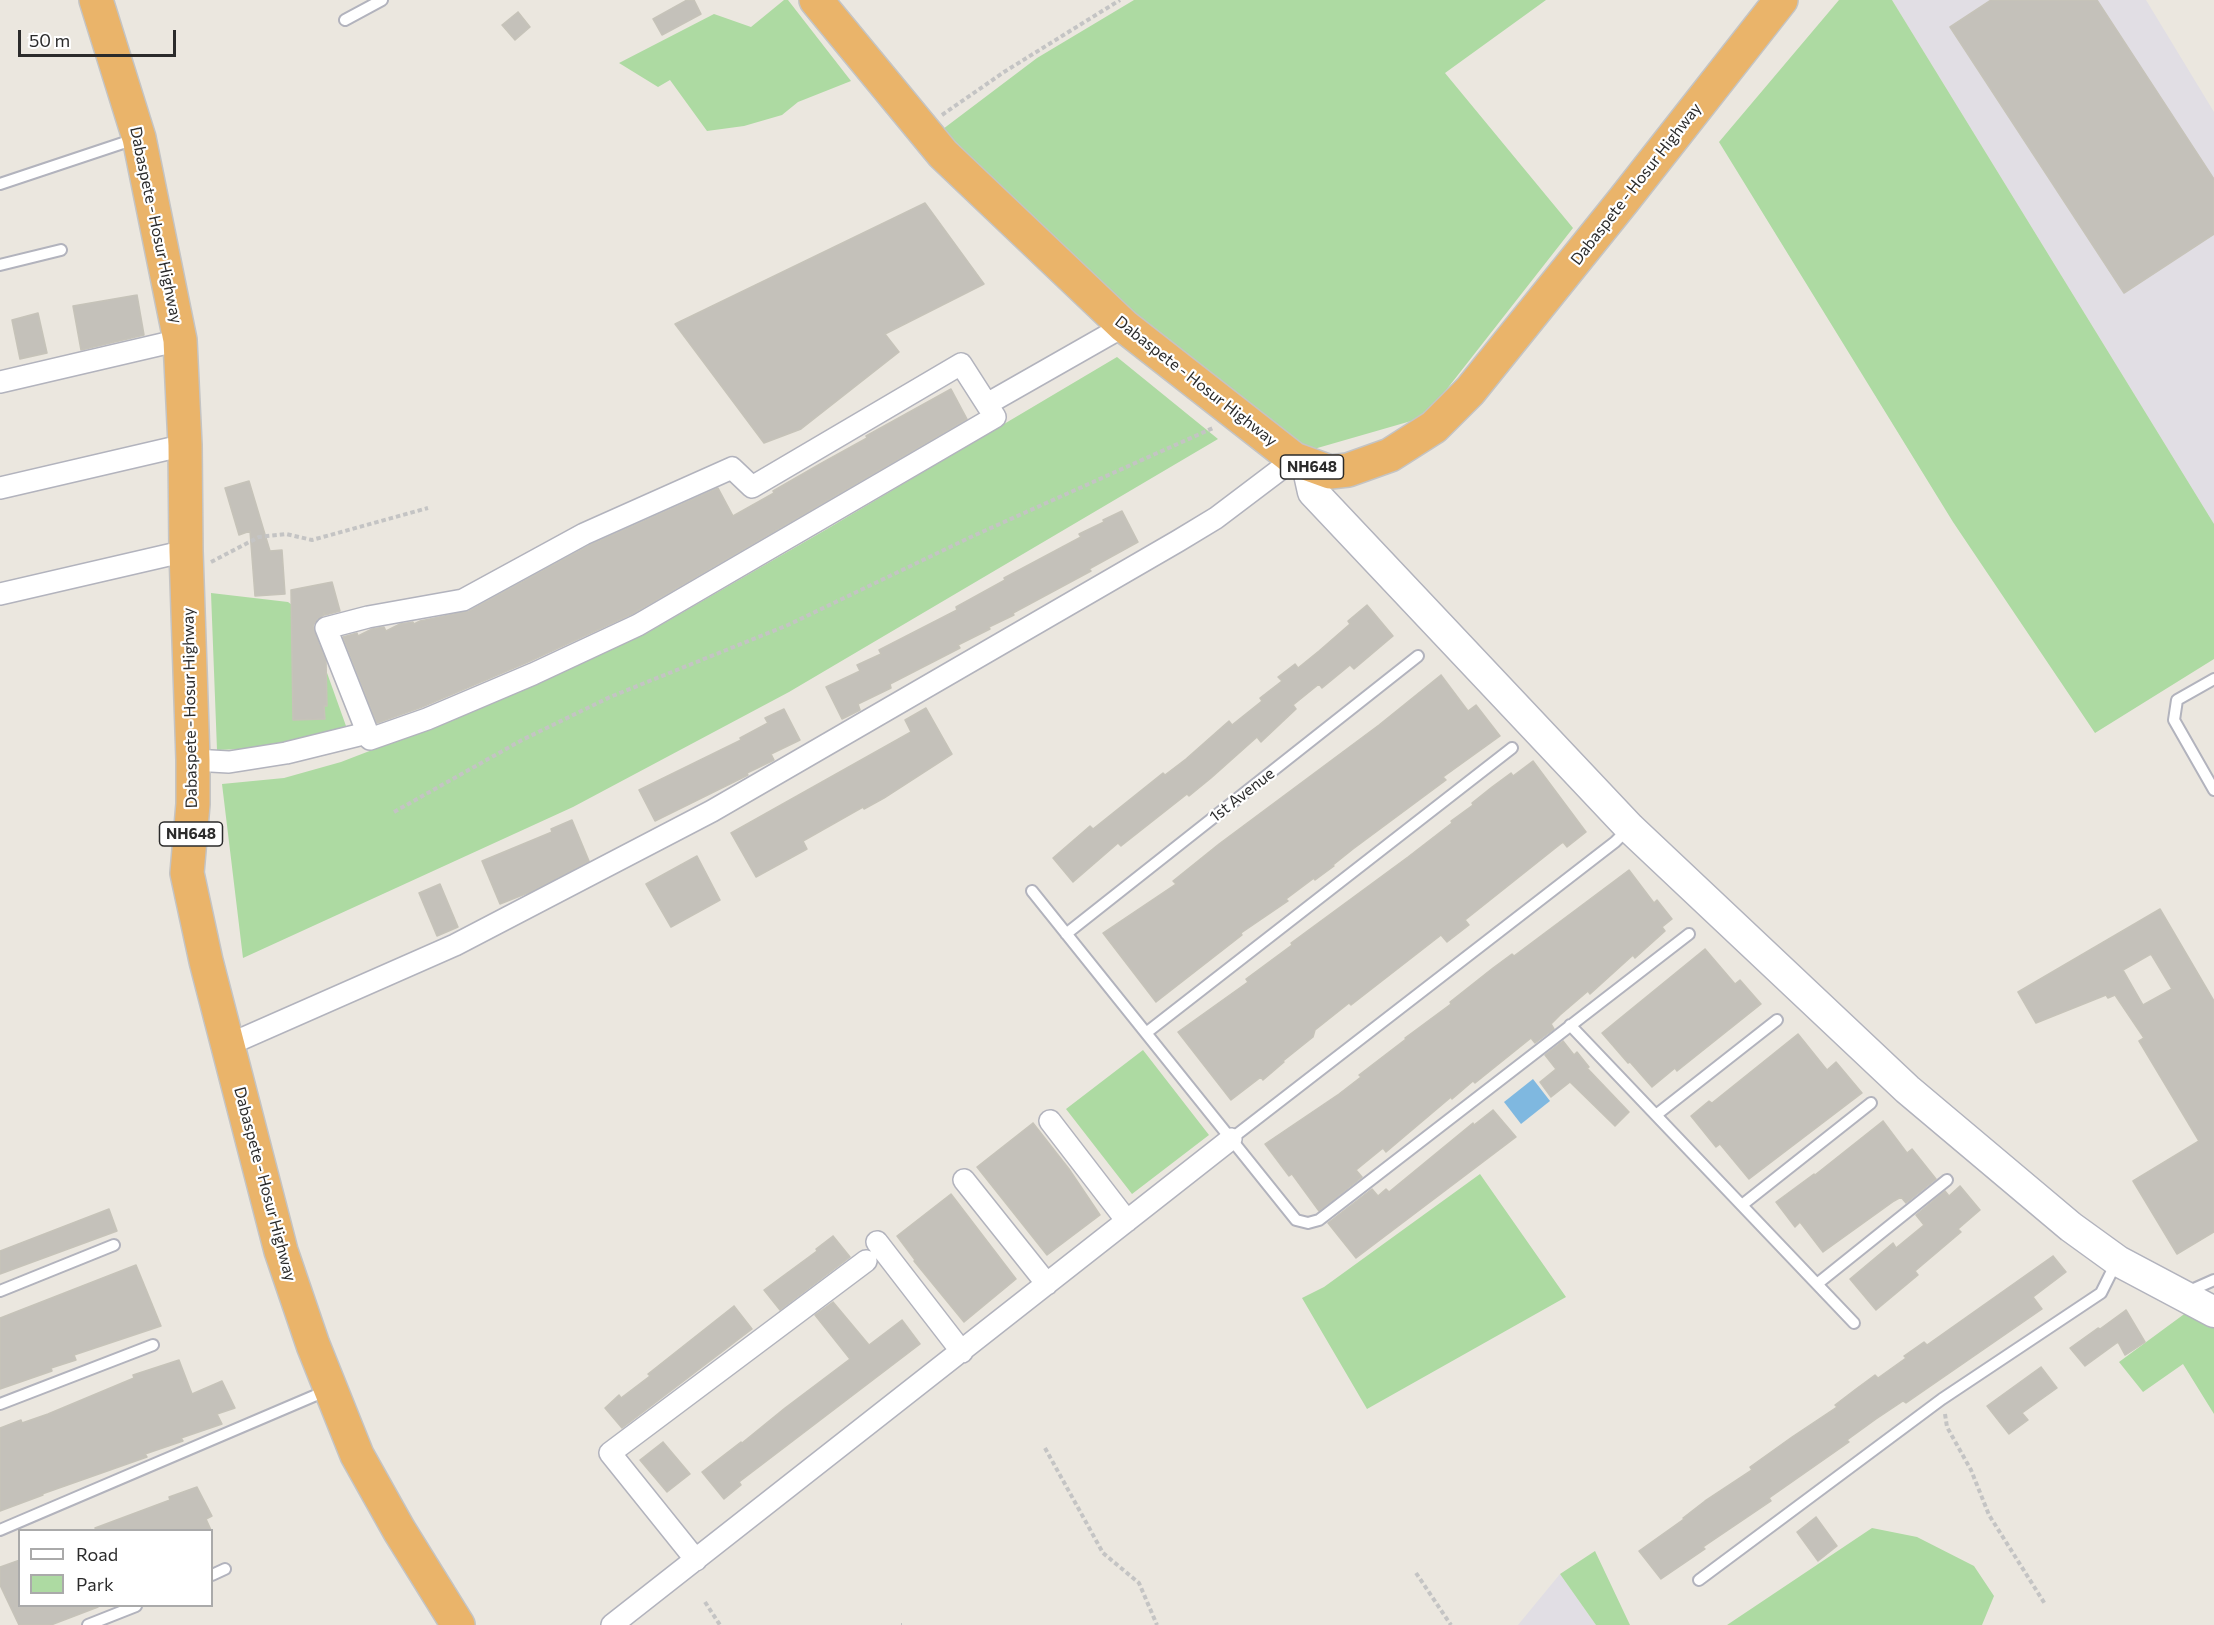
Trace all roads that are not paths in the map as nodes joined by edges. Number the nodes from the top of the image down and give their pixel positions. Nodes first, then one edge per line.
1 (96, 0) edge
2 (382, 0) edge
3 (816, 0) edge
4 (1781, 0) edge
5 (345, 20) dead end
6 (139, 138) junction
7 (0, 184) edge
8 (61, 250) dead end
9 (0, 252) edge
10 (2, 265) edge
11 (1124, 326) junction
12 (180, 340) junction
13 (0, 382) edge
14 (987, 404) junction
15 (185, 445) junction
16 (1301, 462) junction
17 (0, 488) edge
18 (186, 563) junction
19 (0, 594) edge
20 (1418, 656) dead end
21 (2214, 679) edge
22 (367, 733) junction
23 (1512, 748) dead end
24 (193, 760) junction
25 (2214, 790) edge
26 (1630, 828) junction
27 (1032, 891) dead end
28 (1066, 934) junction
29 (1689, 934) dead end
30 (1777, 1020) dead end
31 (1570, 1025) junction
32 (1146, 1033) junction
33 (228, 1045) junction
34 (1871, 1103) dead end
35 (1656, 1115) junction
36 (1050, 1121) dead end
37 (1231, 1139) junction
38 (964, 1180) dead end
39 (1947, 1180) dead end
40 (1742, 1205) junction
41 (1127, 1221) junction
42 (877, 1242) dead end
43 (114, 1245) dead end
44 (866, 1261) dead end
45 (2118, 1261) junction
46 (2214, 1280) edge
47 (1047, 1284) junction
48 (1816, 1284) junction
49 (0, 1291) edge
50 (2181, 1294) junction
51 (2214, 1312) edge
52 (1854, 1323) dead end
53 (153, 1345) dead end
54 (962, 1352) junction
55 (331, 1389) junction
56 (0, 1404) edge
57 (0, 1530) edge
58 (696, 1560) junction
59 (225, 1569) dead end
60 (213, 1575) edge
61 (1699, 1581) dead end
62 (131, 1607) edge
63 (88, 1625) edge
64 (458, 1625) edge
65 (612, 1625) edge

1 - 6 highway, Dabaspete - Hosur Highway / NH648
2 - 5 lane
3 - 11 highway, Dabaspete - Hosur Highway / NH648
4 - 16 highway, Dabaspete - Hosur Highway / NH648
6 - 7 lane
6 - 12 highway, Dabaspete - Hosur Highway / NH648
8 - 10 lane
9 - 10 lane
11 - 14 street
11 - 16 highway, Dabaspete - Hosur Highway / NH648
12 - 13 street
12 - 15 highway, Dabaspete - Hosur Highway / NH648
14 - 22 street
14 - 22 street
15 - 17 street
15 - 18 highway, Dabaspete - Hosur Highway / NH648
16 - 26 street
16 - 33 street
18 - 19 street
18 - 24 highway, Dabaspete - Hosur Highway / NH648
20 - 28 lane, 1st Avenue
21 - 25 lane
22 - 24 street
23 - 32 lane
24 - 33 highway, Dabaspete - Hosur Highway / NH648
26 - 37 lane
26 - 45 street
27 - 28 lane
28 - 32 lane
29 - 31 lane
30 - 35 lane
31 - 35 lane
31 - 37 lane
32 - 37 lane
33 - 55 highway, Dabaspete - Hosur Highway / NH648
34 - 40 lane
35 - 40 lane
36 - 41 street
37 - 41 street
38 - 47 street
39 - 48 lane
40 - 48 lane
41 - 47 street
42 - 54 street
43 - 49 lane
44 - 58 street
45 - 50 street
45 - 61 lane
46 - 50 lane
47 - 54 street
48 - 52 lane
50 - 51 street
53 - 56 lane
54 - 58 street
55 - 57 lane
55 - 64 highway, Dabaspete - Hosur Highway / NH648
58 - 65 street
59 - 60 lane
62 - 63 lane

